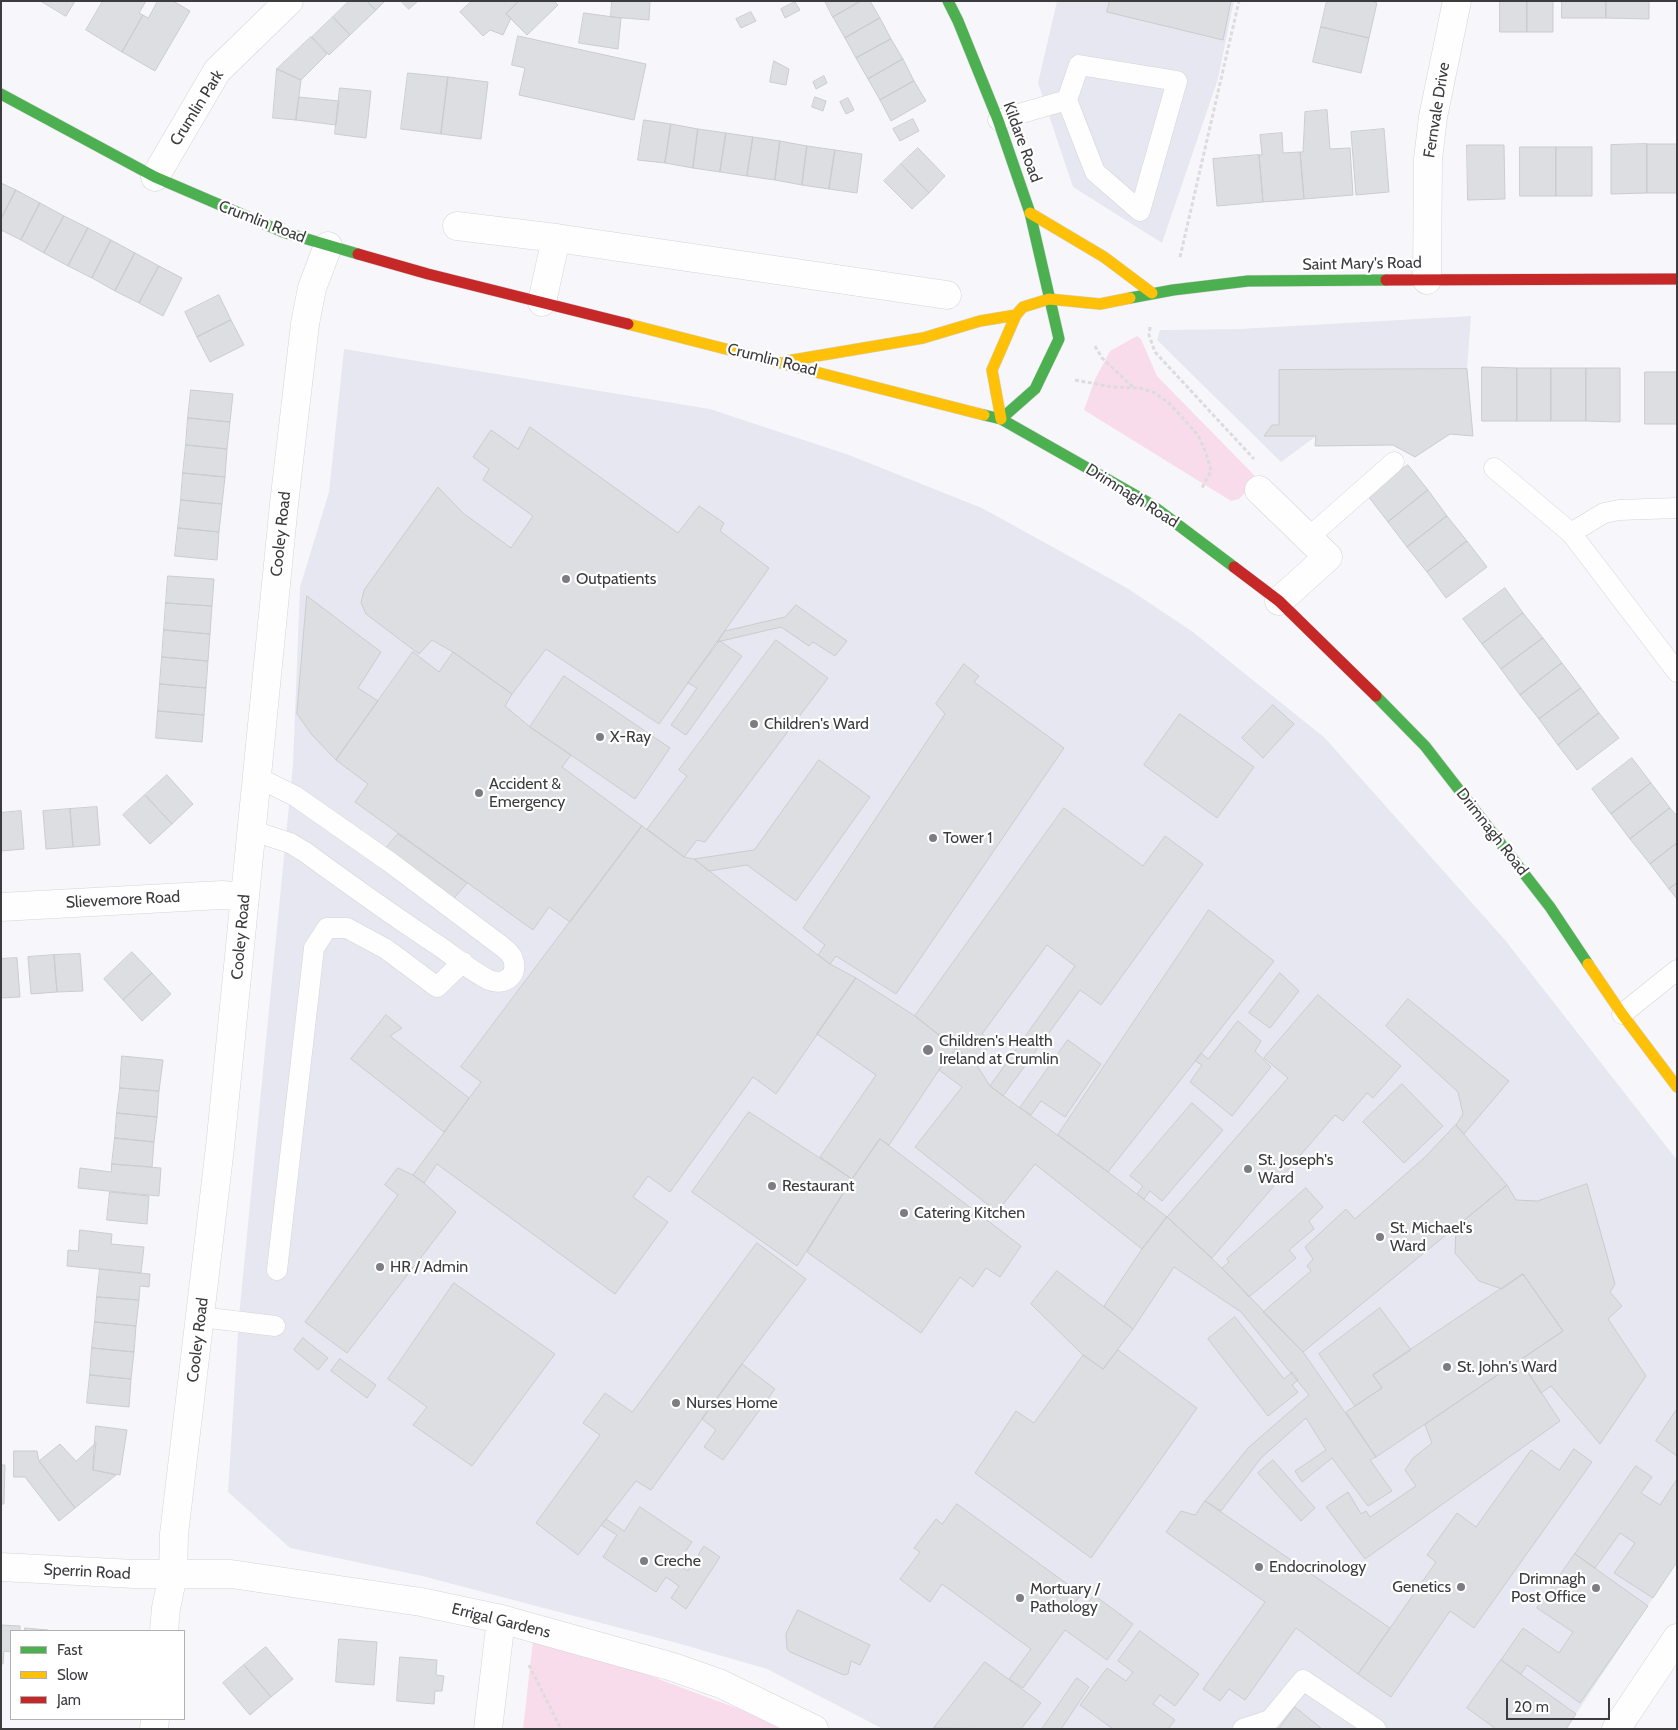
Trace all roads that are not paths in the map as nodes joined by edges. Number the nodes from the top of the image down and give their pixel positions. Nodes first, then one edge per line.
1 (289, 1) edge
2 (948, 1) edge
3 (1457, 1) edge
4 (1, 94) edge
5 (1067, 100) junction
6 (998, 120) junction
7 (155, 177) junction
8 (1030, 213) junction
9 (457, 226) dead end
10 (556, 238) junction
11 (328, 246) junction
12 (1677, 279) edge
13 (1427, 280) junction
14 (1152, 293) junction
15 (947, 294) dead end
16 (1049, 299) junction
17 (542, 302) junction
18 (1016, 315) junction
19 (778, 362) junction
20 (1001, 419) junction
21 (1394, 462) dead end
22 (1494, 468) dead end
23 (1259, 490) road end
24 (1677, 508) edge
25 (1571, 533) junction
26 (1308, 538) junction
27 (1280, 602) junction
28 (1677, 672) edge
29 (257, 777) junction
30 (250, 830) junction
31 (245, 897) junction
32 (1, 907) edge
33 (463, 962) junction
34 (1677, 970) edge
35 (1622, 1014) junction
36 (1677, 1087) edge
37 (277, 1270) dead end
38 (201, 1317) junction
39 (275, 1326) dead end
40 (1, 1567) edge
41 (173, 1575) junction
42 (502, 1620) junction
43 (164, 1630) edge
44 (1677, 1638) edge
45 (488, 1729) edge
46 (814, 1729) edge
47 (1243, 1729) edge
48 (1376, 1729) edge
49 (1616, 1729) edge

1 - 7 street, Crumlin Park
2 - 6 main road, Kildare Road
3 - 13 street, Fernvale Drive
4 - 7 main road, Crumlin Road
5 - 5 lane
5 - 6 lane
6 - 8 main road, Kildare Road
7 - 11 main road, Crumlin Road
8 - 14 main road
8 - 16 main road, Kildare Road
9 - 10 street
10 - 15 street
10 - 17 street
11 - 17 main road, Crumlin Road
11 - 29 street, Cooley Road
12 - 13 main road, Saint Mary's Road
13 - 14 main road, Saint Mary's Road
14 - 16 main road, Saint Mary's Road
16 - 18 main road, Saint Mary's Road
16 - 20 main road
17 - 19 main road, Crumlin Road
18 - 19 main road
18 - 20 main road
19 - 20 main road, Crumlin Road
20 - 27 main road, Drimnagh Road
21 - 26 lane
22 - 25 lane
23 - 26 street
24 - 25 lane
25 - 28 lane
26 - 27 street
27 - 35 main road, Drimnagh Road
29 - 30 street, Cooley Road
29 - 33 lane
30 - 31 street, Cooley Road
30 - 33 lane
31 - 32 street, Slievemore Road
31 - 38 street, Cooley Road
33 - 37 lane
34 - 35 lane
35 - 36 main road, Drimnagh Road
38 - 39 lane
38 - 41 street, Cooley Road
40 - 41 street, Sperrin Road
41 - 42 street, Errigal Gardens
41 - 43 street, Cooley Road
42 - 45 street
42 - 46 street, Errigal Gardens
44 - 49 street
47 - 48 lane

